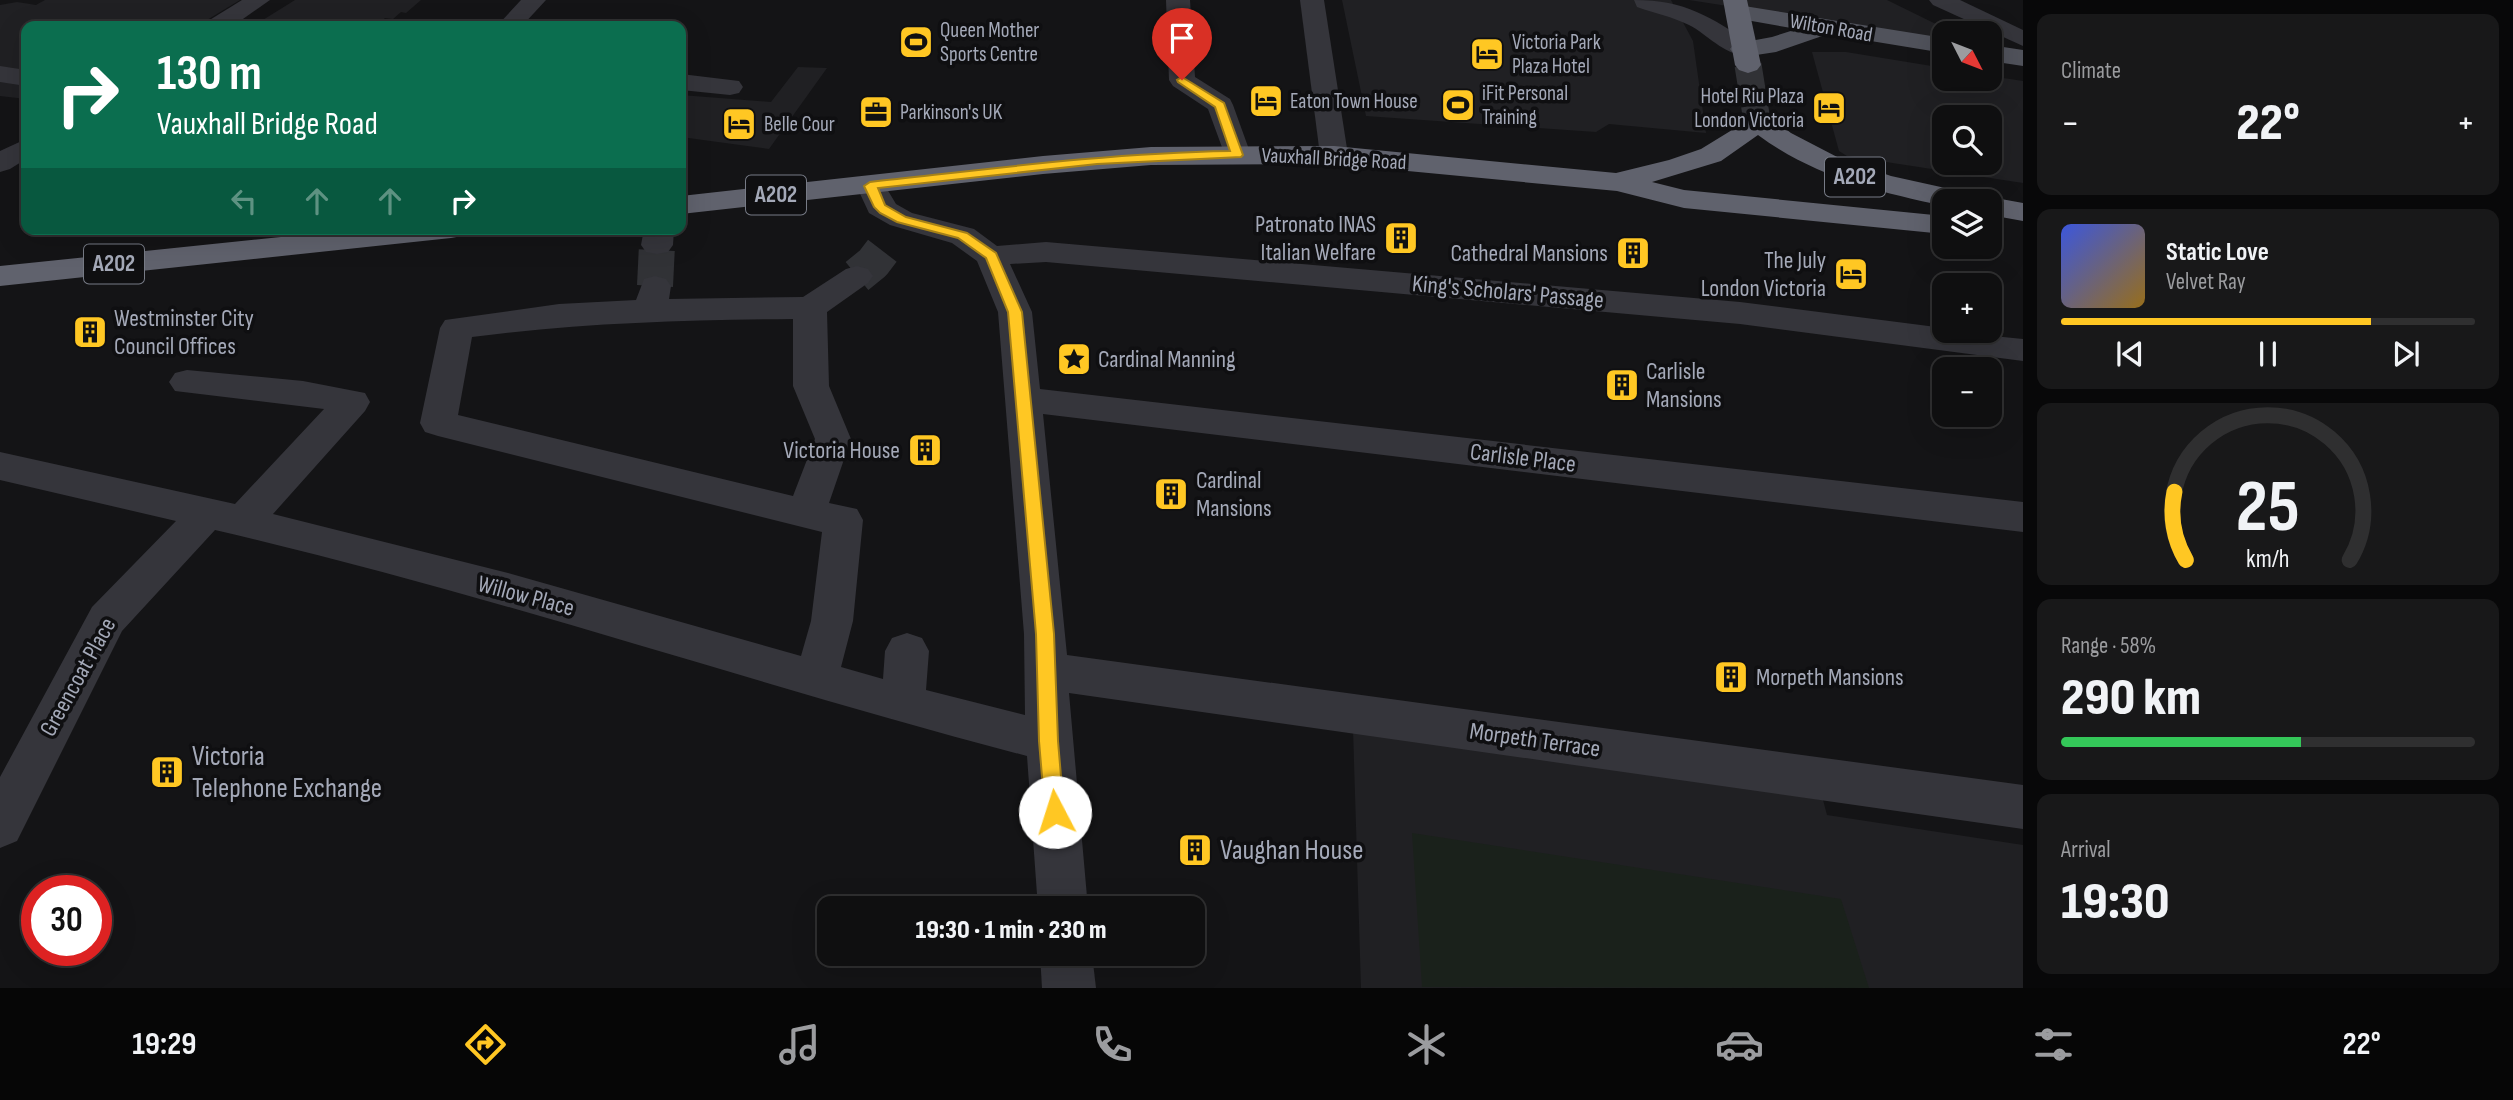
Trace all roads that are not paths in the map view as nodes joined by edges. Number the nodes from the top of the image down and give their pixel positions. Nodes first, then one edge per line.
1 (258, 0) edge
2 (534, 0) edge
3 (1178, 0) edge
4 (1312, 0) edge
5 (1941, 0) edge
6 (1640, 1) edge
7 (1737, 6) edge
8 (224, 21) edge
9 (514, 21) edge
10 (1826, 28) junction
11 (2023, 38) edge
12 (1932, 44) edge
13 (2002, 55) edge
14 (1746, 57) junction
15 (2023, 58) edge
16 (0, 74) edge
17 (21, 77) edge
18 (686, 83) edge
19 (730, 87) dead end
20 (21, 150) edge
21 (1237, 155) junction
22 (1334, 155) junction
23 (0, 163) edge
24 (1618, 182) junction
25 (870, 186) junction
26 (1932, 194) edge
27 (686, 204) edge
28 (2002, 208) edge
29 (2023, 212) edge
30 (901, 219) junction
31 (1932, 224) edge
32 (2002, 231) edge
33 (2023, 233) edge
34 (392, 235) edge
35 (886, 246) tunnel mouth
36 (991, 256) junction
37 (0, 275) edge
38 (857, 276) tunnel mouth
39 (810, 308) junction
40 (2023, 350) edge
41 (187, 382) dead end
42 (1022, 399) junction
43 (0, 466) edge
44 (806, 514) junction
45 (224, 517) junction
46 (2023, 517) edge
47 (907, 650) dead end
48 (1046, 671) junction
49 (817, 677) junction
50 (903, 704) junction
51 (1049, 741) junction
52 (2023, 807) edge
53 (0, 825) edge
54 (1062, 896) edge
55 (1067, 966) edge
56 (1069, 988) edge

1 - 8 street
2 - 9 street
3 - 21 street
4 - 22 street
5 - 11 street
6 - 7 street, Wilton Road
6 - 14 street
7 - 10 main road, Wilton Road
7 - 14 highway
10 - 12 main road, Wilton Road
10 - 14 main road
13 - 15 main road
16 - 17 street
18 - 19 street
20 - 23 street
21 - 22 highway, Vauxhall Bridge Road / A202
21 - 25 highway, Vauxhall Bridge Road / A202
22 - 24 highway, Vauxhall Bridge Road / A202
24 - 26 highway, A202
24 - 31 highway, Vauxhall Bridge Road / A202
25 - 27 highway, Vauxhall Bridge Road / A202
25 - 30 street
28 - 29 highway
30 - 35 street
30 - 36 street
32 - 33 highway
34 - 37 highway, A202
36 - 40 street, King's Scholars' Passage
36 - 42 street
38 - 39 street
39 - 44 street
39 - 44 street
41 - 45 street, Greencoat Place
42 - 46 street, Carlisle Place
42 - 48 street
43 - 45 street, Willow Place
44 - 49 street
45 - 49 street, Willow Place
45 - 53 street, Greencoat Place
47 - 50 street
48 - 51 street
48 - 52 street, Morpeth Terrace
49 - 50 street, Willow Place
50 - 51 street, Willow Place
51 - 54 street
55 - 56 street

